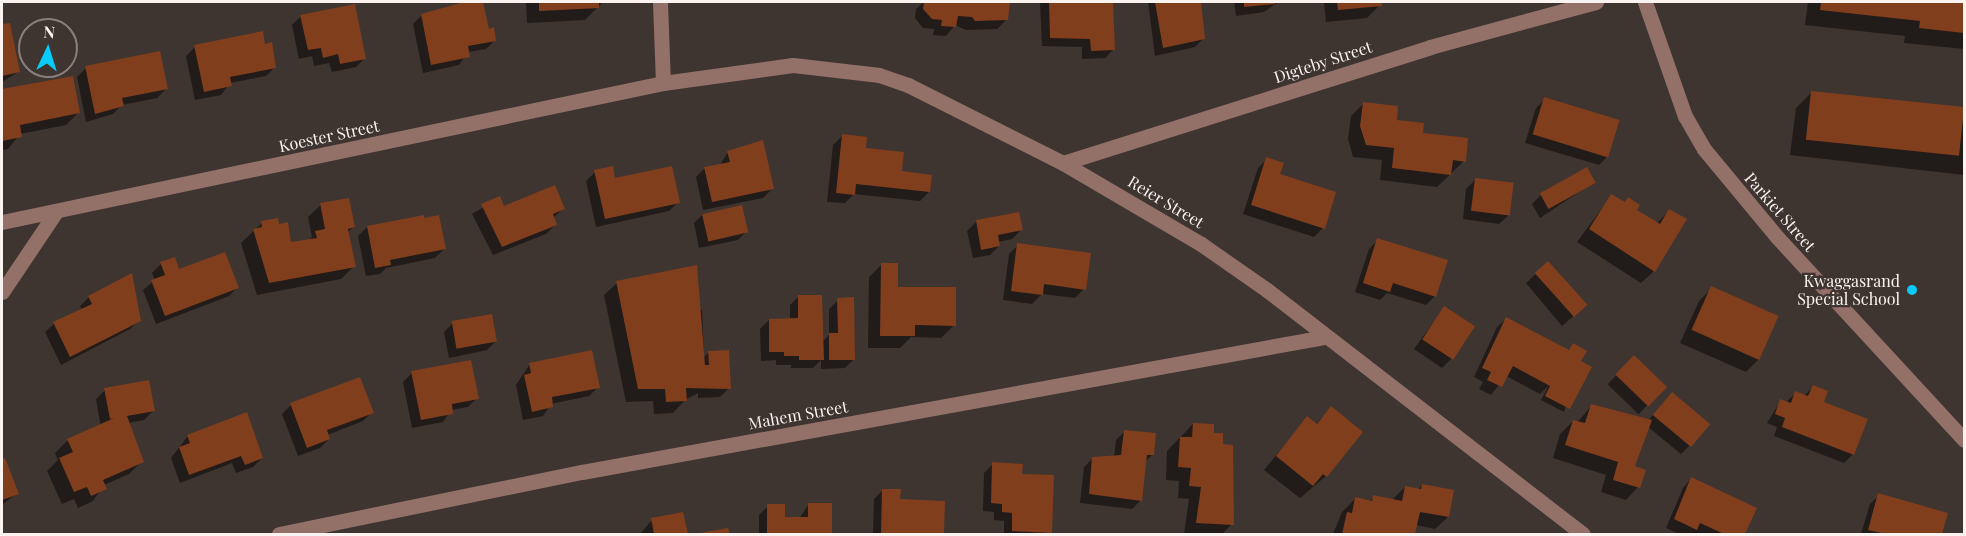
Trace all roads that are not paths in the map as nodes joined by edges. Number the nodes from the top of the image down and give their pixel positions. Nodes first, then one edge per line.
1 (660, 2) edge
2 (1596, 2) edge
3 (1645, 2) edge
4 (663, 83) junction
5 (1063, 163) junction
6 (55, 213) junction
7 (2, 222) edge
8 (2, 292) edge
9 (1324, 337) junction
10 (1965, 440) edge
11 (279, 534) edge
12 (1583, 534) edge

1 - 4 street
2 - 5 street, Digteby Street
3 - 10 street, Parkiet Street
4 - 5 street, Reier Street
4 - 6 street, Koester Street
5 - 9 street, Reier Street
6 - 7 street, Koester Street
6 - 8 street
9 - 11 street, Mahem Street
9 - 12 street, Reier Street

